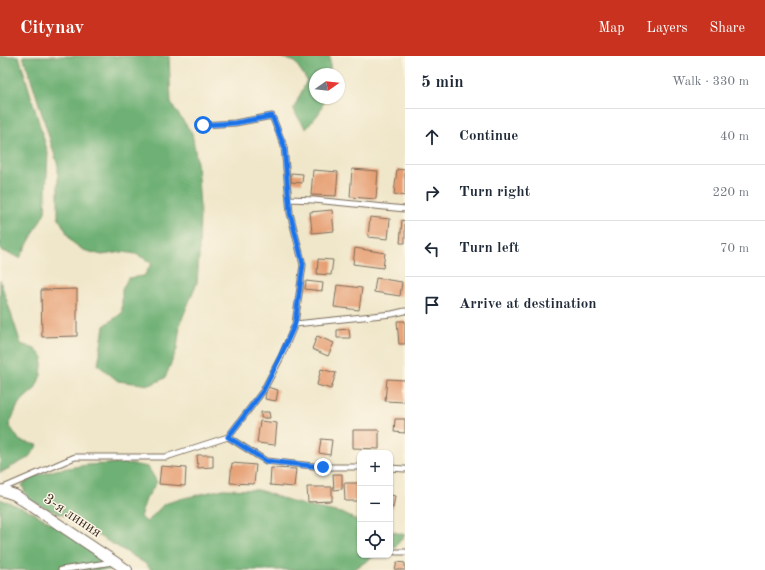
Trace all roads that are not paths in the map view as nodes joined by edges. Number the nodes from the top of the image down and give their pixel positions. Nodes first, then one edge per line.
1 (203, 125) dead end
2 (289, 199) junction
3 (405, 209) edge
4 (405, 311) edge
5 (295, 324) junction
6 (228, 437) junction
7 (357, 467) edge
8 (393, 468) edge
9 (405, 469) edge
10 (0, 490) edge
11 (396, 552) dead end
12 (405, 552) edge
13 (114, 562) junction
14 (61, 570) edge
15 (127, 570) edge

1 - 2 lane
2 - 3 lane
2 - 5 lane
4 - 5 lane
5 - 6 lane
6 - 7 lane
6 - 10 lane
8 - 9 lane
10 - 13 street, 3-я линия
11 - 12 lane
13 - 14 lane
13 - 15 street, 3-я линия

